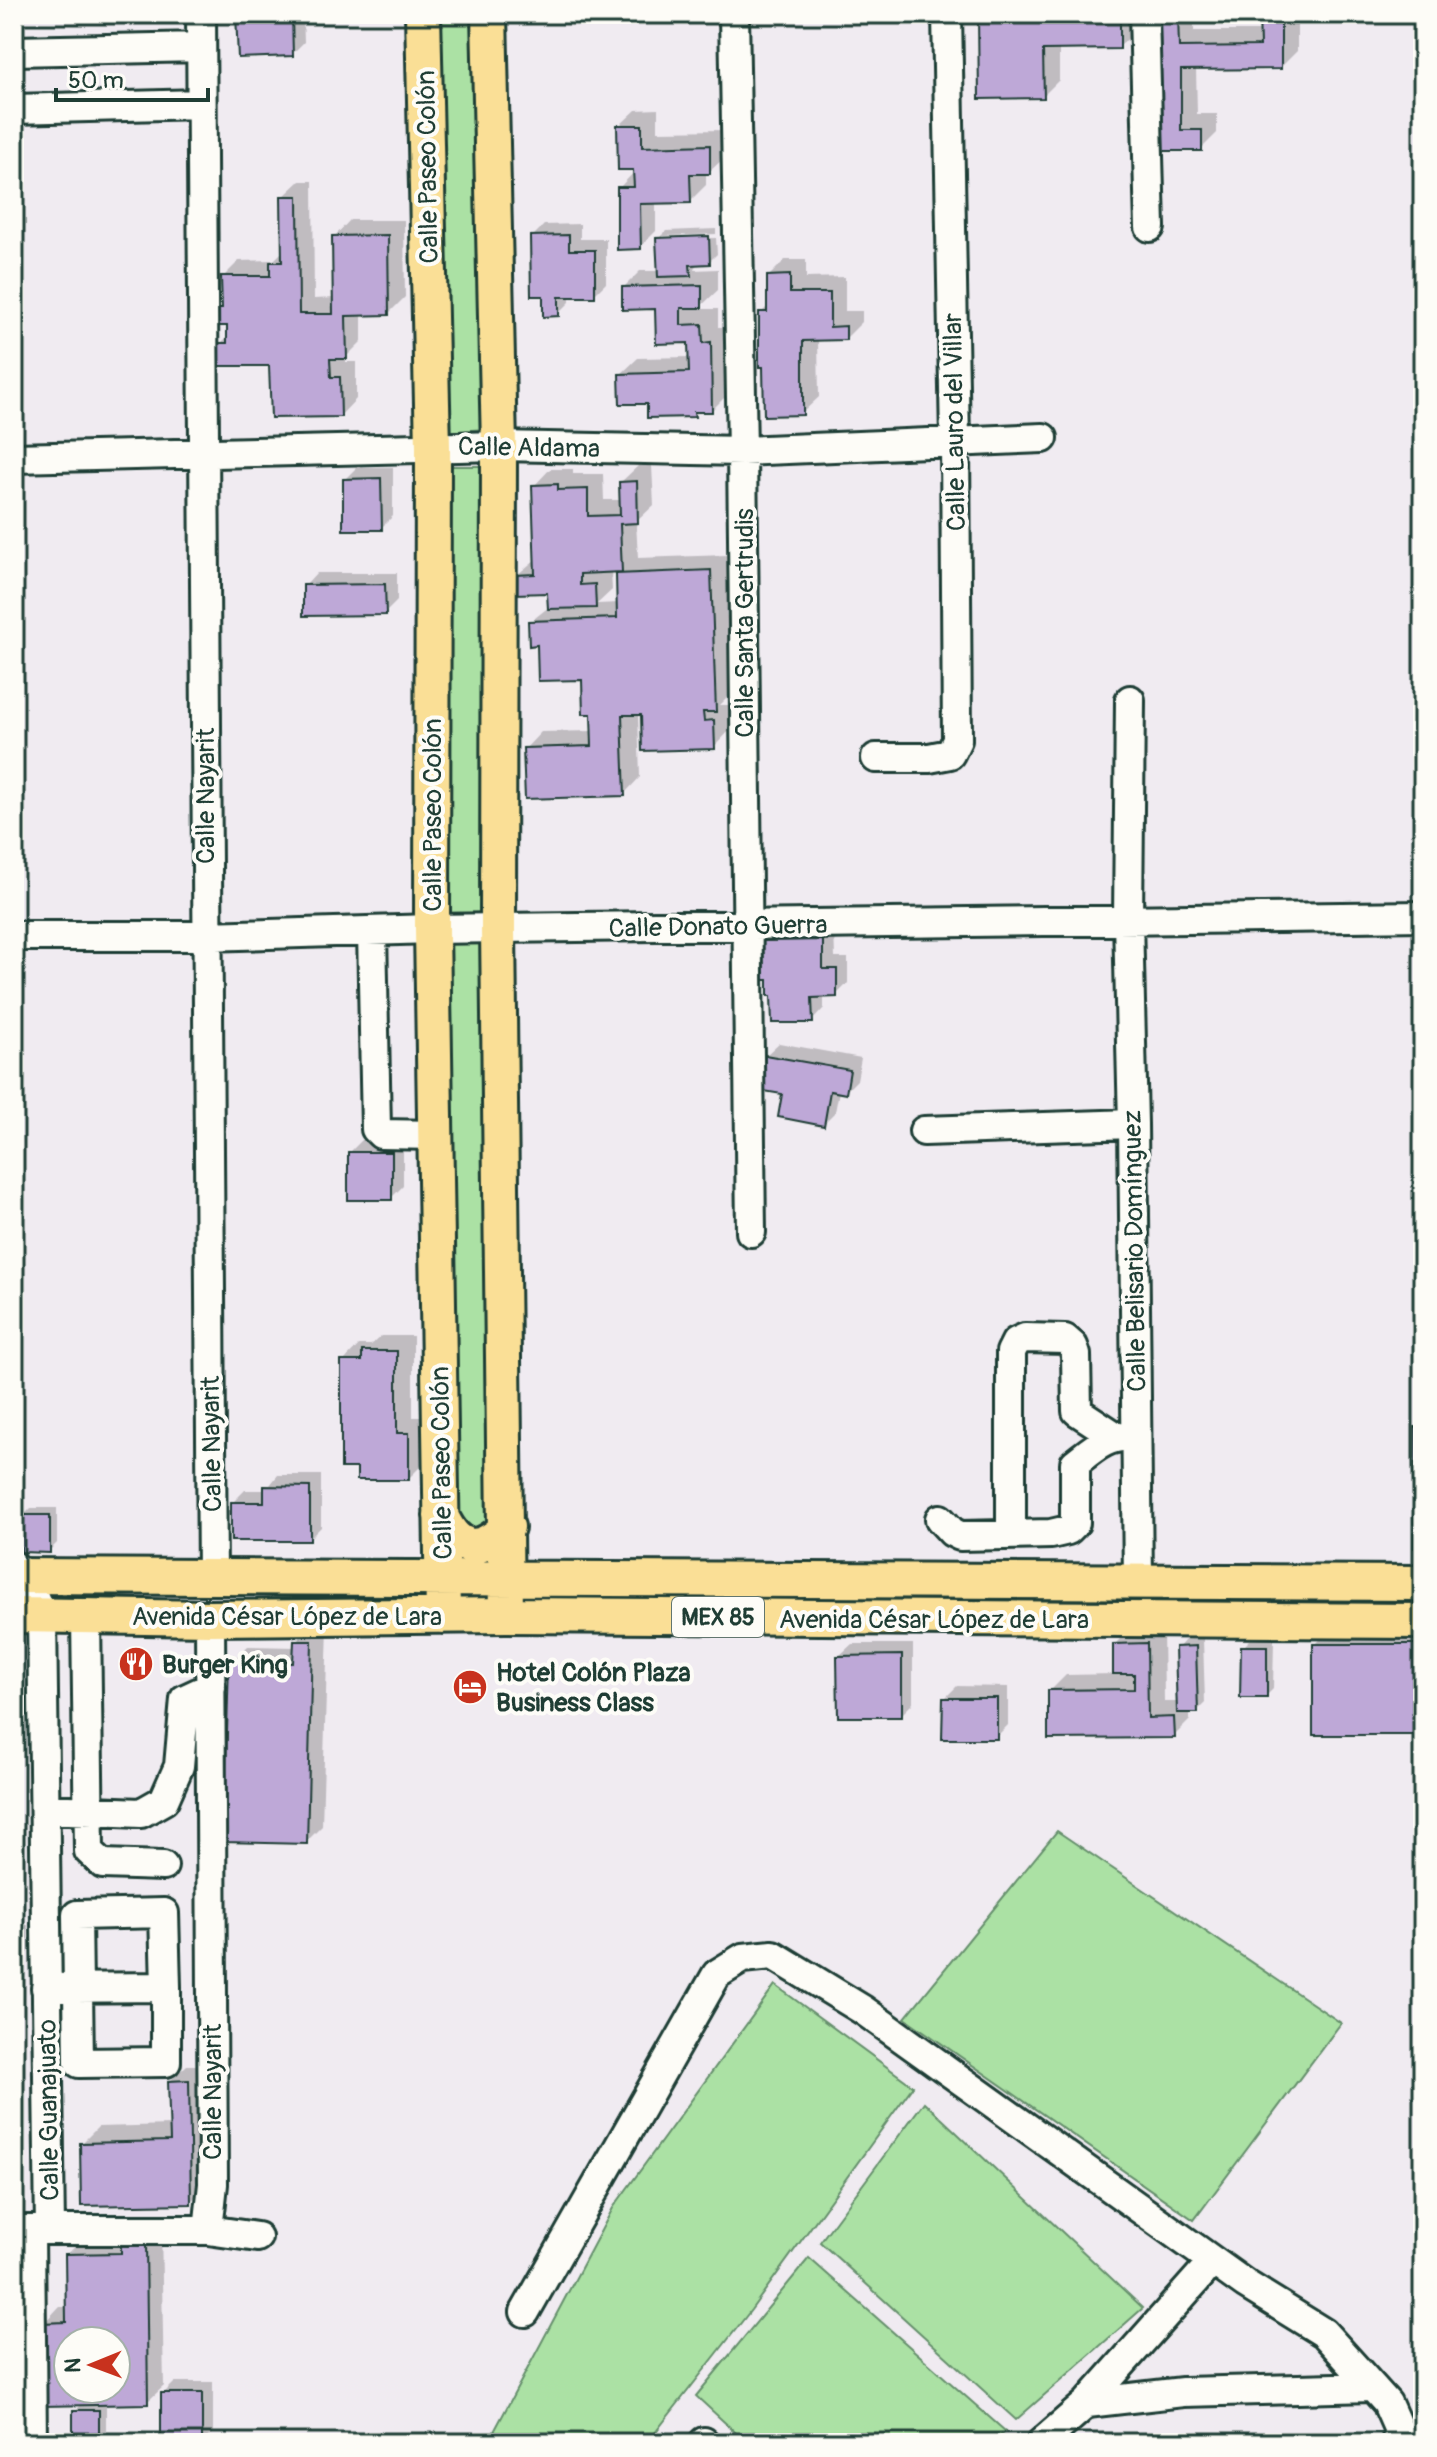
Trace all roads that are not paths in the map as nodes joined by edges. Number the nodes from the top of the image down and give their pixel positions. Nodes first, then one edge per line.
1 (201, 14) edge
2 (423, 14) edge
3 (489, 14) edge
4 (734, 14) edge
5 (947, 14) edge
6 (1144, 14) edge
7 (201, 47) junction
8 (14, 51) edge
9 (201, 104) junction
10 (14, 109) edge
11 (1150, 227) dead end
12 (1043, 438) dead end
13 (955, 441) junction
14 (499, 446) junction
15 (433, 447) junction
16 (742, 451) junction
17 (203, 455) junction
18 (14, 458) edge
19 (1130, 700) dead end
20 (876, 758) dead end
21 (1423, 916) edge
22 (1128, 920) junction
23 (746, 926) junction
24 (432, 929) junction
25 (498, 929) junction
26 (372, 931) junction
27 (14, 936) edge
28 (206, 936) junction
29 (1133, 1124) junction
30 (924, 1131) dead end
31 (437, 1135) junction
32 (751, 1232) dead end
33 (1077, 1411) junction
34 (1125, 1437) junction
35 (1075, 1463) junction
36 (441, 1516) junction
37 (507, 1527) junction
38 (1011, 1533) junction
39 (18, 1572) edge
40 (507, 1577) junction
41 (212, 1578) junction
42 (442, 1578) junction
43 (961, 1580) junction
44 (1138, 1581) junction
45 (1423, 1583) edge
46 (506, 1615) junction
47 (28, 1616) edge
48 (86, 1616) junction
49 (443, 1616) junction
50 (210, 1618) junction
51 (1423, 1621) edge
52 (211, 1687) junction
53 (45, 1809) junction
54 (87, 1811) junction
55 (163, 1866) dead end
56 (166, 1987) junction
57 (46, 1988) junction
58 (78, 1988) junction
59 (208, 2230) junction
60 (31, 2231) edge
61 (257, 2237) dead end
62 (1213, 2261) junction
63 (525, 2312) dead end
64 (1372, 2387) junction
65 (1087, 2403) junction
66 (32, 2443) edge
67 (1041, 2443) edge
68 (1397, 2443) edge

1 - 7 street, Calle Nayarit
2 - 15 main road, Calle Paseo Colón
3 - 14 main road
4 - 16 street, Calle Santa Gertrudis
5 - 13 street, Calle Lauro del Villar
6 - 11 street
7 - 8 street
7 - 9 street, Calle Nayarit
9 - 10 street
9 - 17 street, Calle Nayarit
12 - 13 street, Calle Aldama
13 - 16 street, Calle Aldama
13 - 20 street, Calle Lauro del Villar
14 - 15 street, Calle Aldama
14 - 16 street, Calle Aldama
14 - 25 main road
15 - 17 street, Calle Aldama
15 - 24 main road, Calle Paseo Colón
16 - 23 street, Calle Santa Gertrudis
17 - 18 street, Calle Aldama
17 - 28 street, Calle Nayarit
19 - 22 street, Calle Belisario Domínguez
21 - 22 street, Calle Donato Guerra
22 - 23 street, Calle Donato Guerra
22 - 29 street, Calle Belisario Domínguez
23 - 25 street, Calle Donato Guerra
23 - 32 street, Calle Santa Gertrudis
24 - 25 street, Calle Donato Guerra
24 - 26 street, Calle Donato Guerra
24 - 31 main road, Calle Paseo Colón
25 - 37 main road
26 - 28 street, Calle Donato Guerra
26 - 31 street
27 - 28 street, Calle Donato Guerra
28 - 41 street, Calle Nayarit
29 - 30 street
29 - 34 street, Calle Belisario Domínguez
31 - 36 main road, Calle Paseo Colón
33 - 34 street
33 - 35 street
33 - 38 street
34 - 35 street
34 - 44 street, Calle Belisario Domínguez
35 - 38 street
36 - 37 main road
36 - 42 main road, Calle Paseo Colón
37 - 40 main road
38 - 43 street
39 - 41 main road, Avenida César López de Lara / MEX 85
39 - 47 street, Calle Guanajuato
40 - 42 main road, Avenida César López de Lara / MEX 85
40 - 43 main road, Avenida César López de Lara / MEX 85
40 - 46 main road
41 - 42 main road, Avenida César López de Lara / MEX 85
42 - 49 main road, Calle Paseo Colón
43 - 44 main road, Avenida César López de Lara / MEX 85
44 - 45 main road, Avenida César López de Lara / MEX 85
46 - 49 main road, Avenida César López de Lara / MEX 85
46 - 51 main road, Avenida César López de Lara / MEX 85
47 - 48 main road, Avenida César López de Lara / MEX 85
47 - 53 street, Calle Guanajuato
48 - 50 main road, Avenida César López de Lara / MEX 85
48 - 54 street
49 - 50 main road, Avenida César López de Lara / MEX 85
50 - 52 street, Calle Nayarit
52 - 54 street
52 - 59 street, Calle Nayarit
53 - 54 street
53 - 57 street, Calle Guanajuato
54 - 55 street
56 - 58 street
56 - 58 street
56 - 58 street
57 - 58 street
57 - 60 street, Calle Guanajuato
59 - 60 street
59 - 61 street
60 - 66 street, Calle Guanajuato
62 - 63 street
62 - 64 street
62 - 65 street
64 - 65 street
64 - 68 street
65 - 67 street

